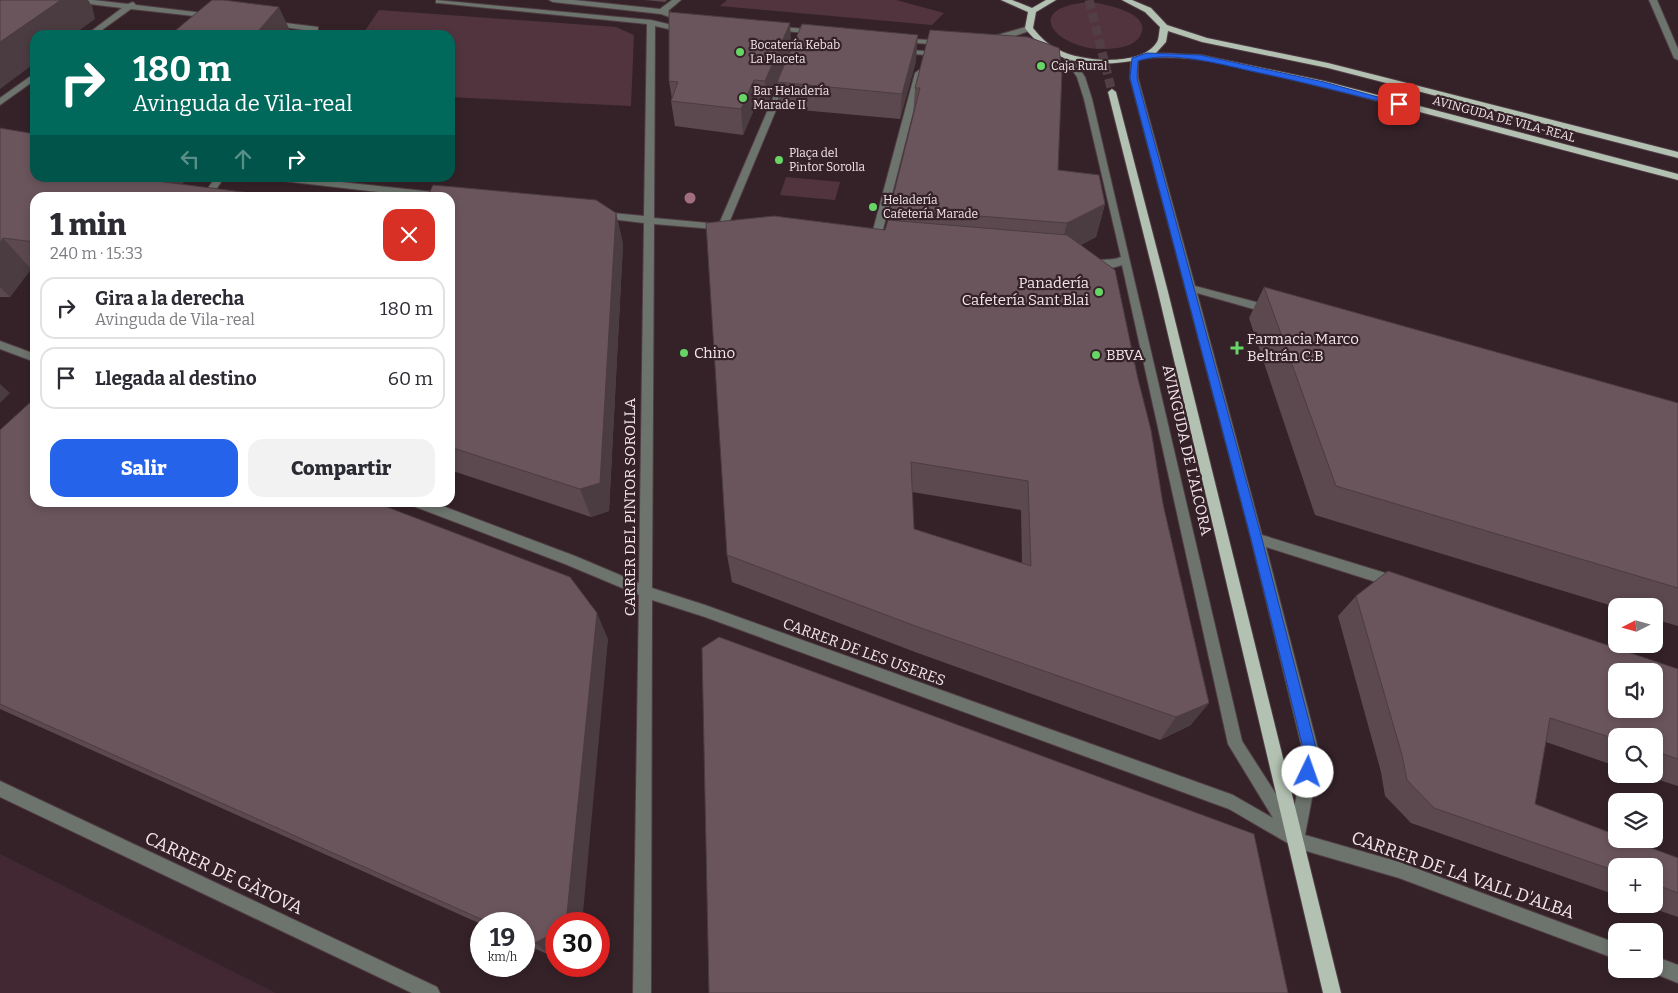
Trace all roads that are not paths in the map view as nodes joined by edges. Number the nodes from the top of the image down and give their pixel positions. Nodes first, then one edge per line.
1 (73, 0) edge
2 (141, 0) edge
3 (553, 0) edge
4 (677, 0) edge
5 (1005, 0) edge
6 (1052, 0) edge
7 (1126, 0) edge
8 (1652, 0) edge
9 (439, 1) edge
10 (129, 6) junction
11 (1032, 11) junction
12 (662, 12) junction
13 (217, 17) edge
14 (651, 22) junction
15 (266, 23) edge
16 (770, 27) edge
17 (1164, 27) junction
18 (1029, 28) junction
19 (97, 30) edge
20 (303, 30) edge
21 (698, 32) edge
22 (829, 33) edge
23 (888, 39) edge
24 (985, 39) edge
25 (953, 42) edge
26 (1049, 49) junction
27 (886, 50) edge
28 (1040, 50) edge
29 (924, 54) junction
30 (952, 54) edge
31 (1147, 55) junction
32 (1068, 57) junction
33 (1678, 58) edge
34 (1135, 60) junction
35 (790, 66) edge
36 (30, 80) edge
37 (1112, 92) tunnel mouth
38 (0, 102) edge
39 (1678, 155) edge
40 (1678, 177) edge
41 (318, 182) edge
42 (408, 192) edge
43 (590, 214) edge
44 (649, 221) junction
45 (888, 247) edge
46 (1126, 259) junction
47 (1082, 263) edge
48 (1190, 288) junction
49 (1286, 314) edge
50 (0, 345) edge
51 (30, 356) edge
52 (430, 507) edge
53 (1257, 539) junction
54 (1406, 585) edge
55 (646, 592) junction
56 (7, 792) edge
57 (1296, 840) junction
58 (1608, 948) edge
59 (1663, 968) edge
60 (1678, 974) edge
61 (431, 993) edge
62 (642, 993) edge
63 (1332, 993) edge

1 - 10 street
2 - 10 street
3 - 12 street
4 - 12 street
5 - 11 main road
6 - 11 main road
7 - 17 main road
8 - 33 street
9 - 14 street
10 - 13 street
10 - 19 street
11 - 18 main road
12 - 14 street
14 - 21 street
14 - 44 street, CARRER DEL PINTOR SOROLLA
15 - 20 street
16 - 22 street
17 - 31 main road
17 - 39 main road, AVINGUDA DE VILA-REAL
18 - 24 street
18 - 26 main road
23 - 25 street
26 - 28 street
26 - 32 main road
27 - 29 street
29 - 30 street
29 - 45 street
31 - 34 main road
31 - 40 main road, AVINGUDA DE VILA-REAL
32 - 34 main road
32 - 46 street, AVINGUDA DE L'ALCORA
34 - 48 street, AVINGUDA DE L'ALCORA
35 - 44 street
36 - 38 street
37 - 57 main road, AVINGUDA DE L'ALCORA
41 - 42 street
43 - 44 street
44 - 55 street, CARRER DEL PINTOR SOROLLA
46 - 47 street
46 - 57 street, AVINGUDA DE L'ALCORA
48 - 49 street
48 - 53 street, AVINGUDA DE L'ALCORA
50 - 51 street
52 - 55 street, CARRER DE LES USERES
53 - 54 street
53 - 57 street, AVINGUDA DE L'ALCORA
55 - 57 street, CARRER DE LES USERES
55 - 62 street, CARRER DEL PINTOR SOROLLA
56 - 61 street, CARRER DE GÀTOVA
57 - 58 street, CARRER DE LA VALL D'ALBA
57 - 63 main road, AVINGUDA DE L'ALCORA
59 - 60 street

